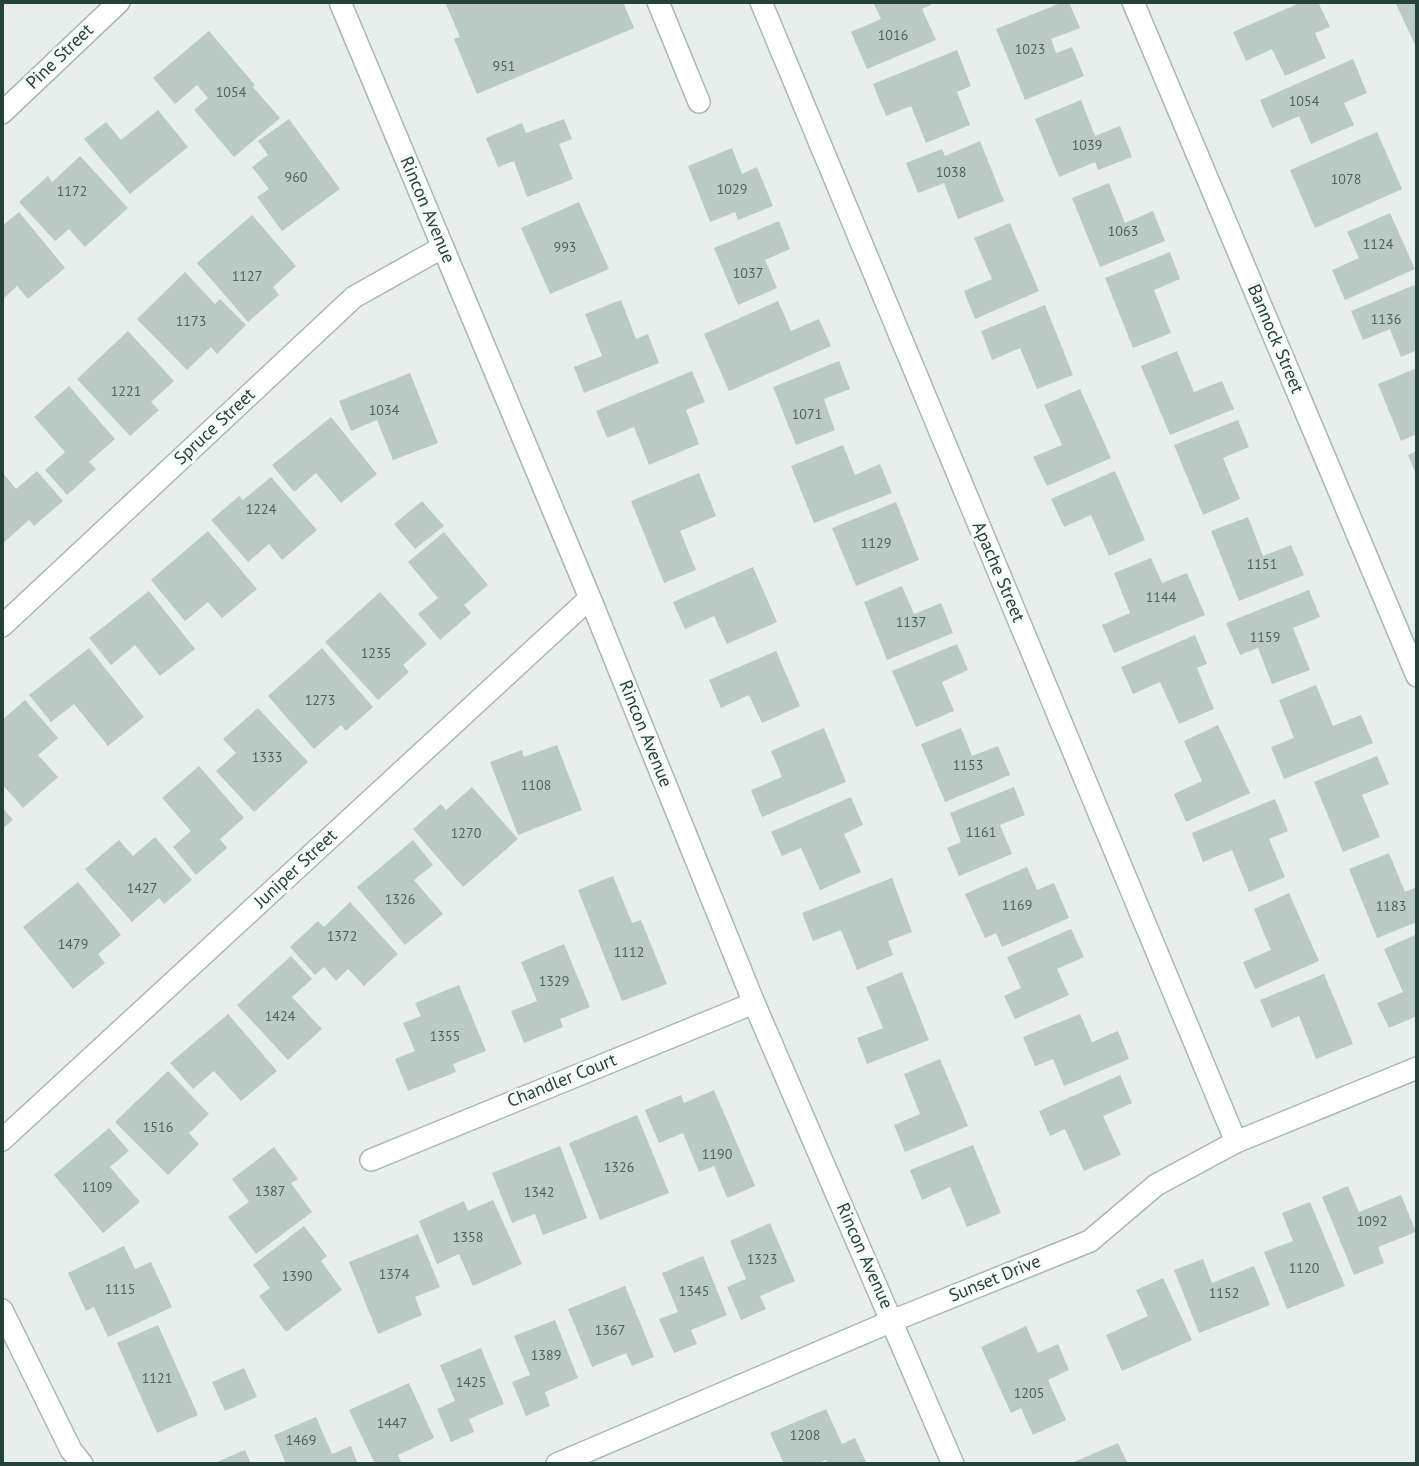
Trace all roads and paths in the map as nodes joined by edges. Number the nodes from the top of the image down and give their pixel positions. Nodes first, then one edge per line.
1 (119, 2) edge
2 (340, 2) edge
3 (658, 2) edge
4 (761, 2) edge
5 (1133, 2) edge
6 (699, 102) dead end
7 (2, 113) edge
8 (443, 247) junction
9 (590, 598) junction
10 (2, 626) edge
11 (1417, 676) edge
12 (754, 1003) junction
13 (1417, 1068) edge
14 (2, 1140) edge
15 (1236, 1142) junction
16 (370, 1160) dead end
17 (2, 1310) edge
18 (892, 1321) junction
19 (82, 1464) edge
20 (557, 1464) edge
21 (953, 1464) edge

1 - 7 street, Pine Street
2 - 8 street, Rincon Avenue
3 - 6 street
4 - 15 street, Apache Street
5 - 11 street, Bannock Street
8 - 9 street, Rincon Avenue
8 - 10 street, Spruce Street
9 - 12 street, Rincon Avenue
9 - 14 street, Juniper Street
12 - 16 street, Chandler Court
12 - 18 street, Rincon Avenue
13 - 15 street, Sunset Drive
15 - 18 street, Sunset Drive
17 - 19 street
18 - 20 street, Sunset Drive
18 - 21 street, Rincon Avenue

